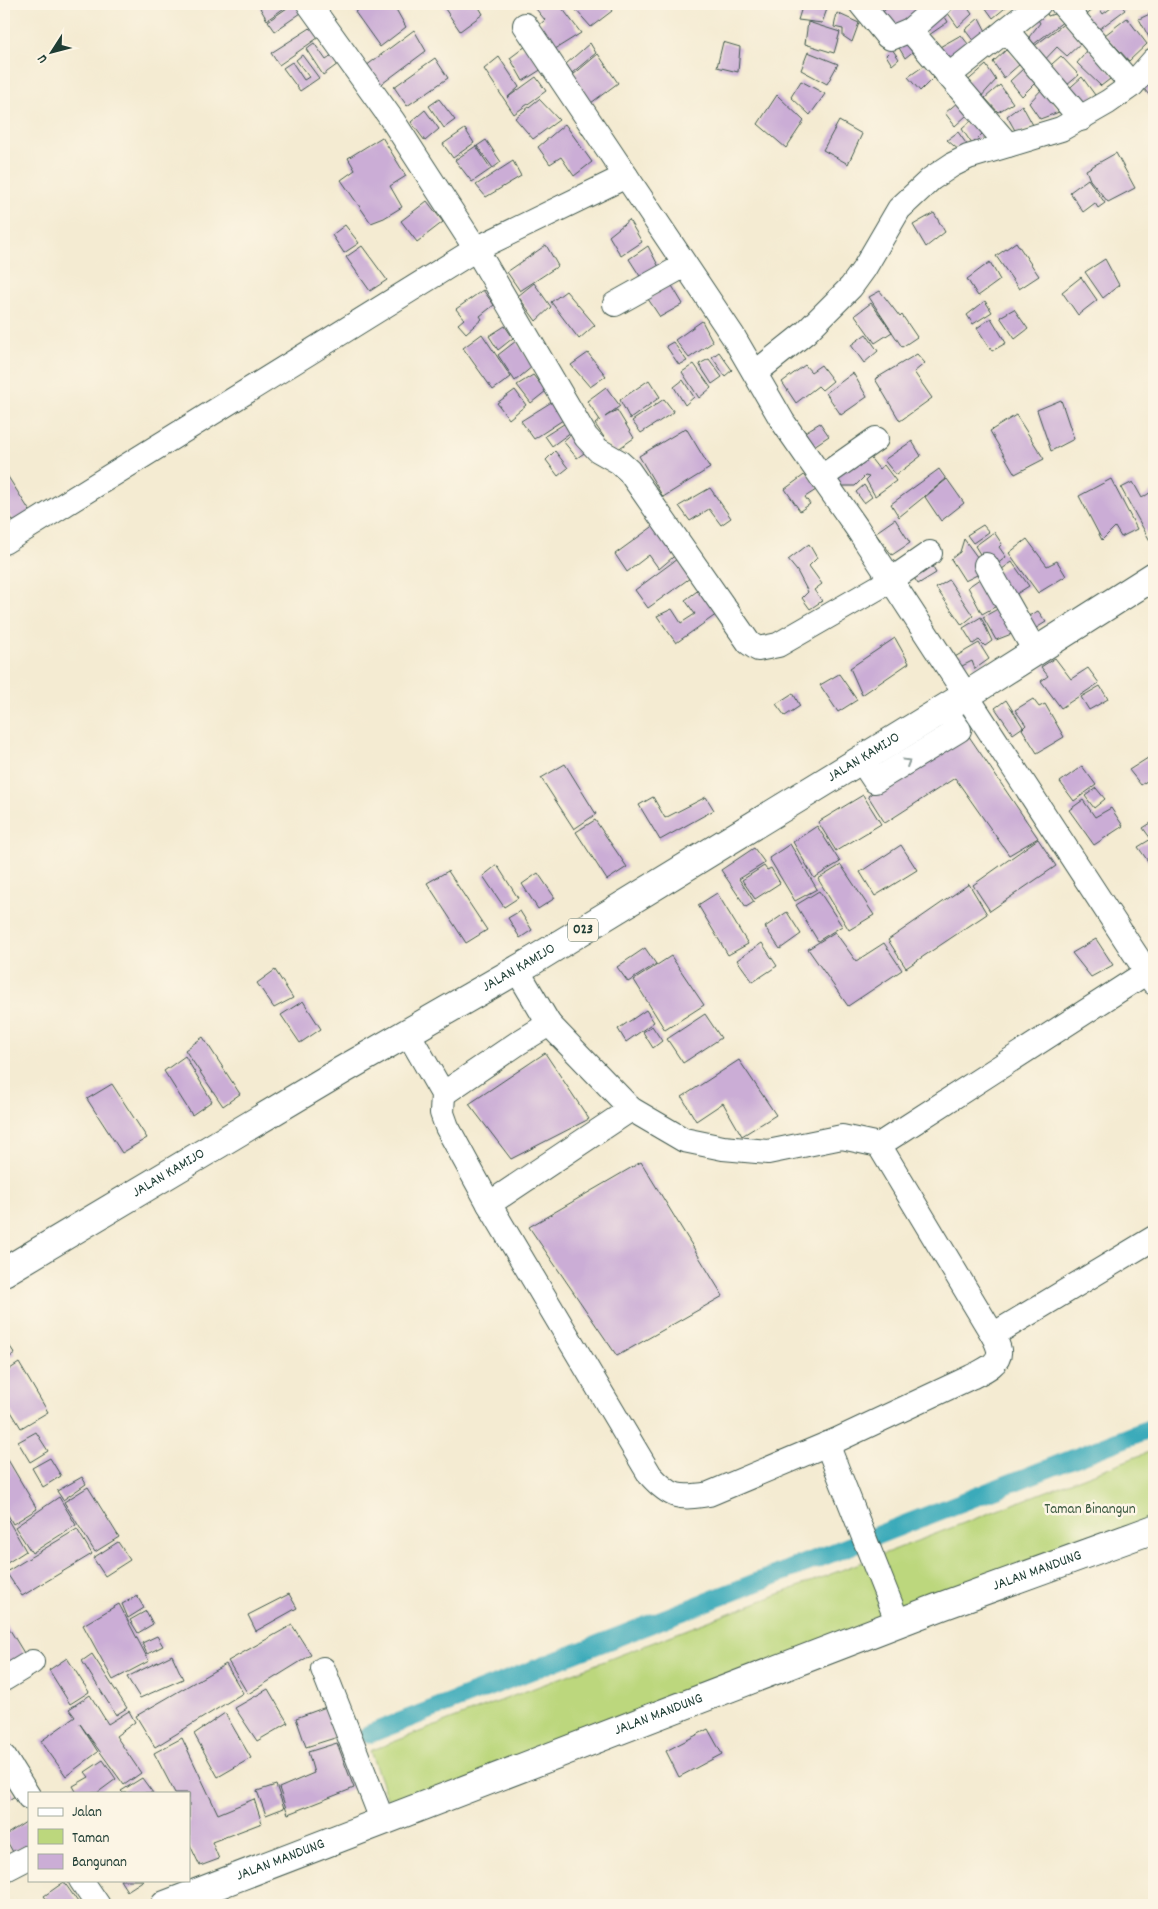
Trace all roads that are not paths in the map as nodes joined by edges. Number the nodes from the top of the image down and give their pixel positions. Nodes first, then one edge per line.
1 (309, 4) edge
2 (861, 4) edge
3 (940, 4) edge
4 (1039, 4) edge
5 (1062, 4) edge
6 (525, 25) dead end
7 (910, 30) junction
8 (1006, 30) junction
9 (1154, 60) edge
10 (948, 76) junction
11 (1132, 85) junction
12 (1081, 118) junction
13 (1008, 145) junction
14 (626, 176) junction
15 (476, 249) junction
16 (686, 265) junction
17 (615, 304) dead end
18 (755, 374) junction
19 (876, 438) dead end
20 (822, 477) junction
21 (4, 542) edge
22 (930, 553) dead end
23 (986, 565) dead end
24 (1154, 576) edge
25 (891, 580) junction
26 (1035, 651) junction
27 (955, 702) junction
28 (517, 970) junction
29 (1151, 978) edge
30 (549, 1024) junction
31 (408, 1033) junction
32 (443, 1094) junction
33 (631, 1109) junction
34 (879, 1145) junction
35 (489, 1204) junction
36 (1154, 1238) edge
37 (4, 1272) edge
38 (993, 1335) junction
39 (827, 1444) junction
40 (1154, 1529) edge
41 (898, 1623) junction
42 (32, 1662) dead end
43 (324, 1669) dead end
44 (4, 1679) edge
45 (4, 1757) edge
46 (28, 1795) edge
47 (383, 1822) junction
48 (28, 1857) edge
49 (4, 1870) edge
50 (81, 1882) edge
51 (98, 1905) edge
52 (165, 1905) edge

1 - 15 street
2 - 7 street
3 - 7 street
4 - 8 street
5 - 11 street
6 - 14 street
7 - 10 street
8 - 10 street
8 - 12 street
9 - 11 street
10 - 13 street
11 - 12 street
12 - 13 street
13 - 18 street
14 - 15 street
14 - 16 street
15 - 21 street
15 - 25 street
16 - 17 street
16 - 18 street
18 - 20 street
19 - 20 street
20 - 25 street
22 - 25 street
23 - 26 street
24 - 26 main road, JALAN KAMIJO / 023
25 - 27 street
26 - 27 main road, JALAN KAMIJO / 023
27 - 28 main road, JALAN KAMIJO / 023
27 - 29 street
28 - 30 street
28 - 31 main road, JALAN KAMIJO / 023
29 - 34 street
30 - 32 street
30 - 33 street
31 - 32 street
31 - 37 main road, JALAN KAMIJO / 023
32 - 35 street
33 - 34 street
33 - 35 street
34 - 38 street
35 - 39 street
36 - 38 street
38 - 39 street
39 - 41 street
40 - 41 main road, JALAN MANDUNG
41 - 47 main road, JALAN MANDUNG
42 - 44 street
43 - 47 street
45 - 46 street
47 - 52 main road, JALAN MANDUNG
48 - 49 street
50 - 51 street

